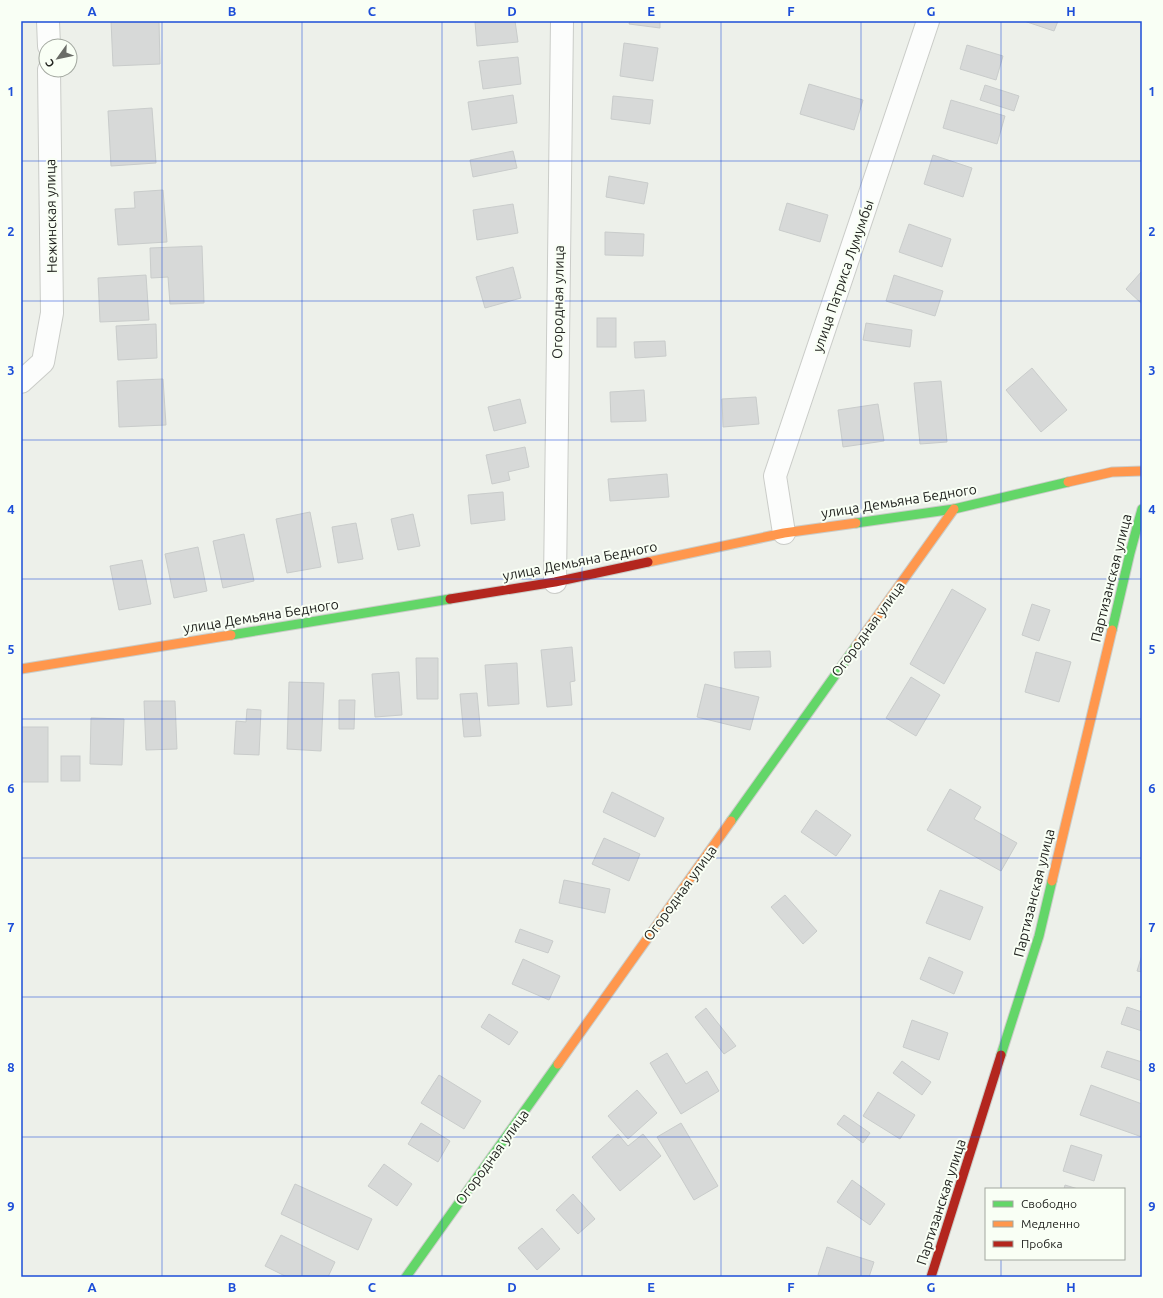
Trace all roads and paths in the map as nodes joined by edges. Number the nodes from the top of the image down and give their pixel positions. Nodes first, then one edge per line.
1 (48, 21) edge
2 (562, 21) edge
3 (928, 21) edge
4 (49, 38) edge
5 (49, 78) edge
6 (21, 382) edge
7 (1142, 471) edge
8 (954, 509) junction
9 (1142, 509) edge
10 (784, 533) junction
11 (555, 582) junction
12 (21, 669) edge
13 (406, 1277) edge
14 (931, 1277) edge

1 - 4 street
2 - 11 street, Огородная улица
3 - 10 street, улица Патриса Лумумбы
5 - 6 street, Нежинская улица
7 - 8 street, улица Демьяна Бедного
8 - 10 street, улица Демьяна Бедного
8 - 13 street, Огородная улица
9 - 14 street, Партизанская улица
10 - 11 street, улица Демьяна Бедного
11 - 12 street, улица Демьяна Бедного

